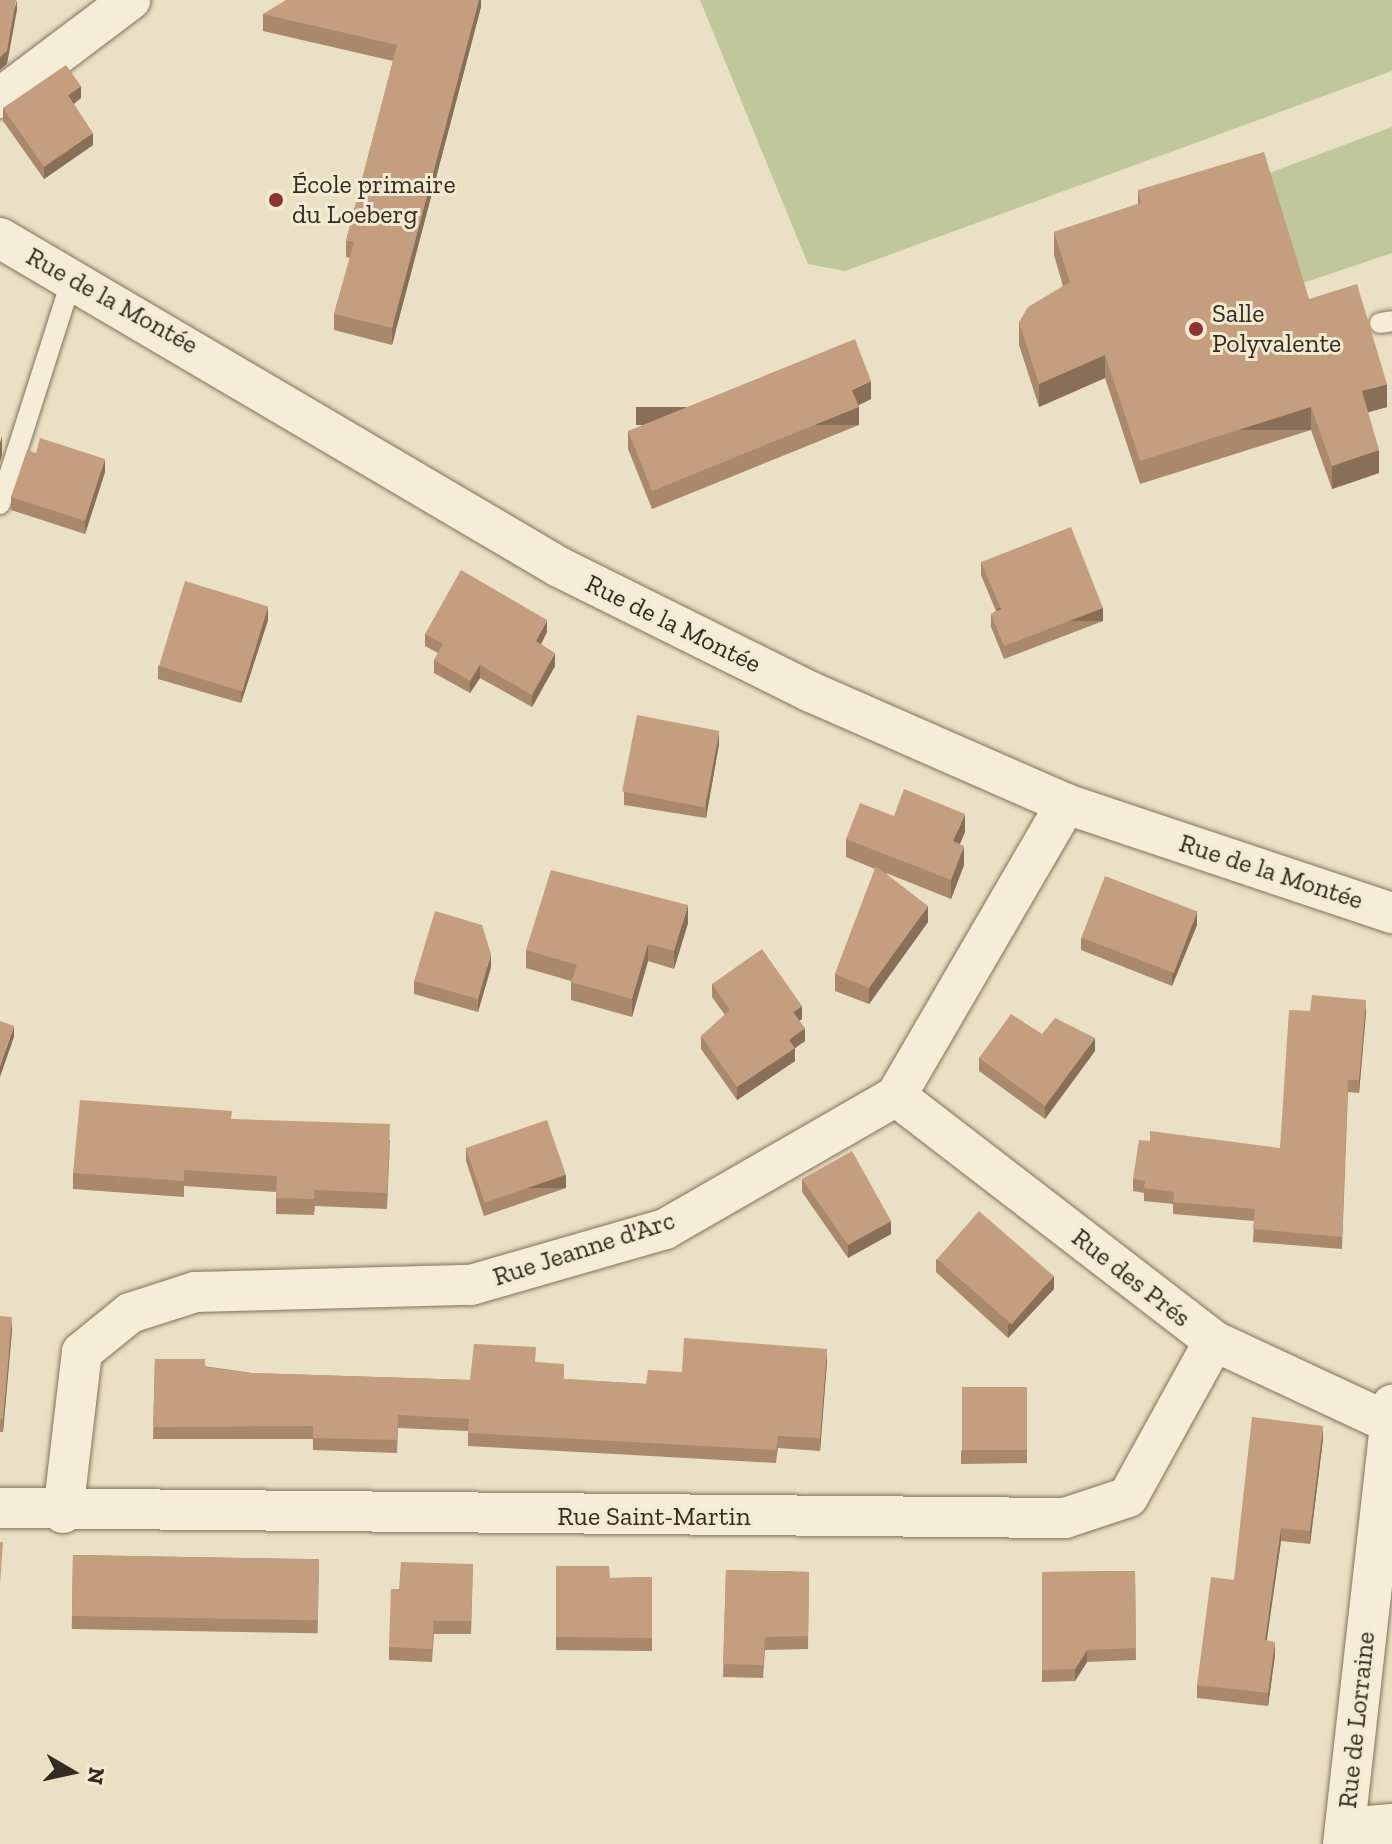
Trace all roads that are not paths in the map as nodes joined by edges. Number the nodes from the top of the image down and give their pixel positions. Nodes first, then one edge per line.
1 (130, 0) edge
2 (0, 98) edge
3 (0, 238) edge
4 (72, 279) junction
5 (0, 504) edge
6 (1066, 804) junction
7 (1392, 913) edge
8 (896, 1096) junction
9 (1214, 1341) junction
10 (1391, 1414) edge
11 (0, 1508) edge
12 (63, 1513) junction
13 (1392, 1824) edge
14 (1344, 1836) edge

1 - 2 street
3 - 4 street, Rue de la Montée
4 - 5 lane
4 - 6 street, Rue de la Montée
6 - 7 street, Rue de la Montée
6 - 8 street, Rue Jeanne d'Arc
8 - 9 street, Rue des Prés
8 - 12 street, Rue Jeanne d'Arc
9 - 10 street, Rue des Prés
9 - 12 street, Rue Saint-Martin
10 - 14 street, Rue de Lorraine
11 - 12 street, Rue Saint-Martin
13 - 14 street

